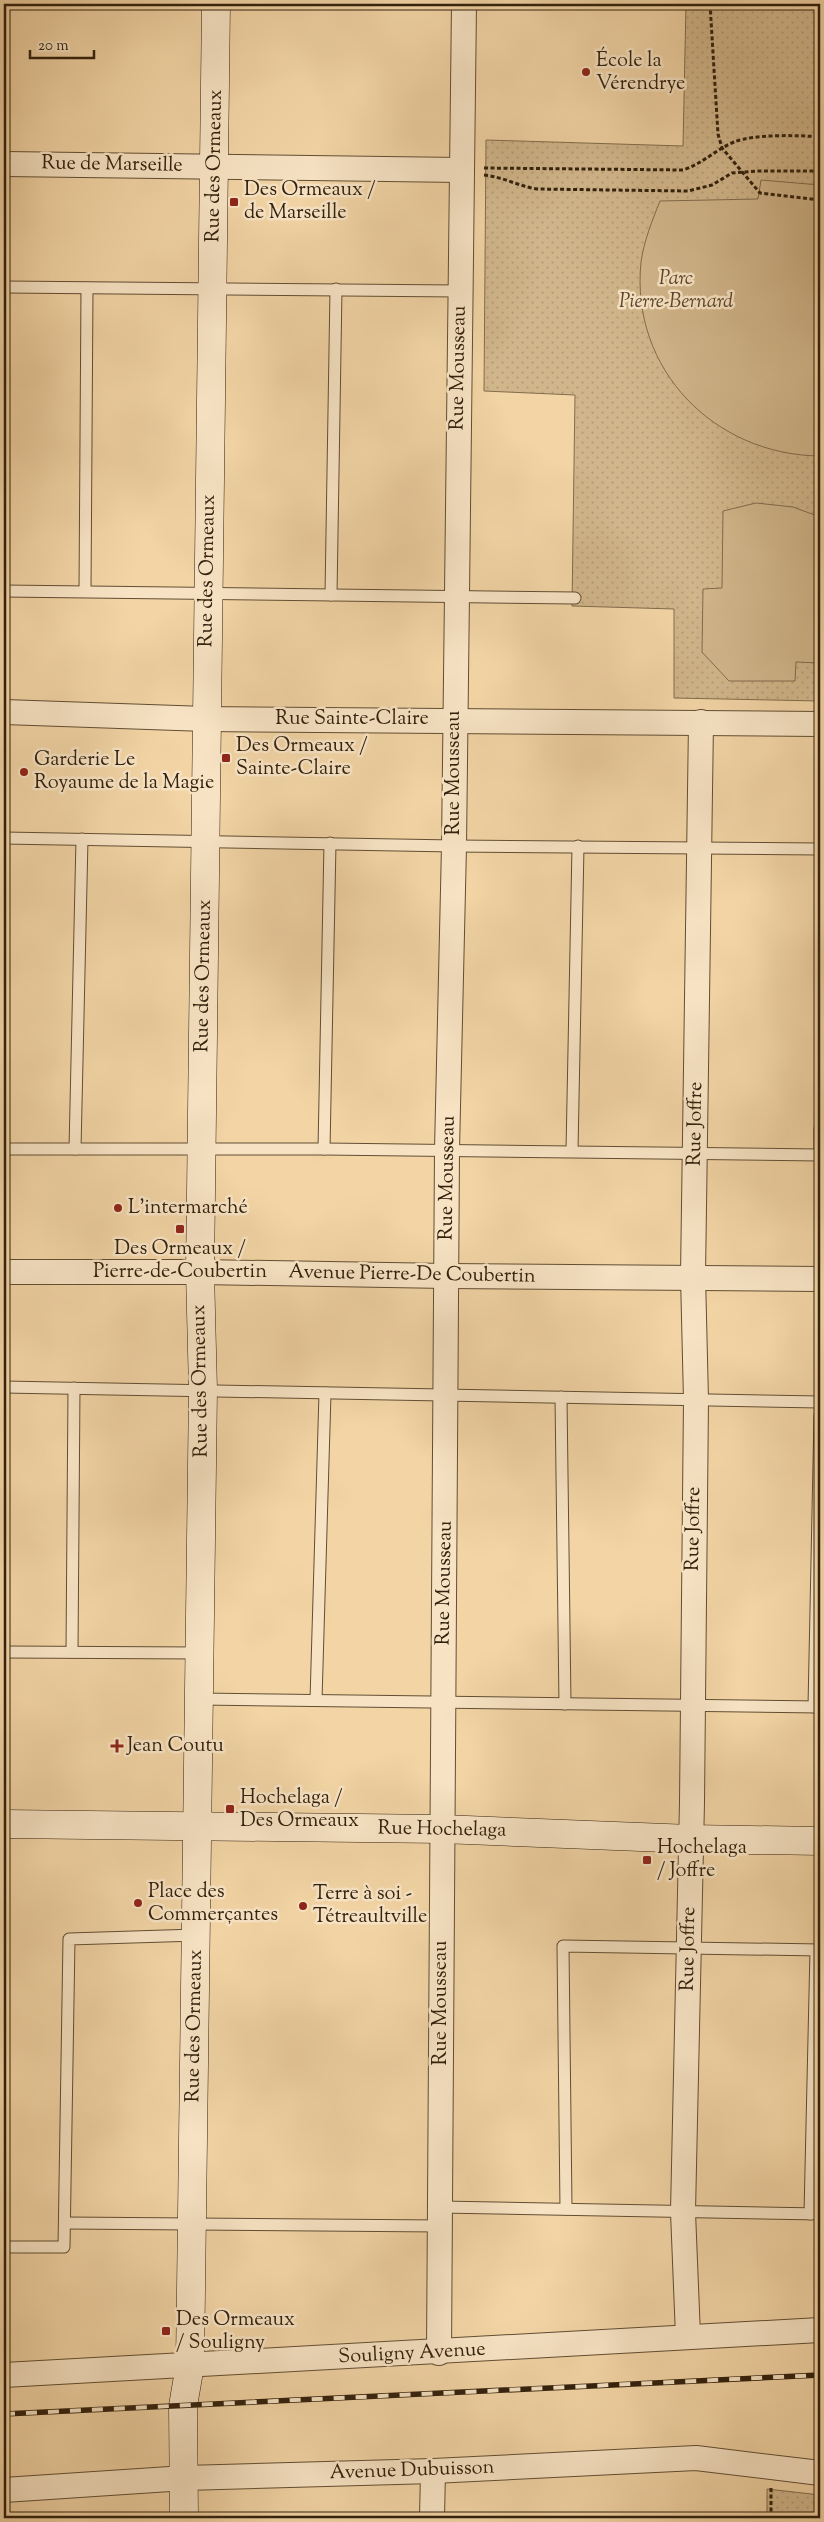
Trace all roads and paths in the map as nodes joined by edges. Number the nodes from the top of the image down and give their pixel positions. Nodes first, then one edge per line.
1 (216, 4) edge
2 (464, 4) edge
3 (710, 4) edge
4 (820, 137) edge
5 (722, 148) junction
6 (4, 164) edge
7 (214, 167) junction
8 (461, 170) junction
9 (820, 171) edge
10 (743, 172) junction
11 (820, 200) edge
12 (4, 287) edge
13 (88, 288) junction
14 (213, 288) junction
15 (336, 290) junction
16 (460, 291) junction
17 (4, 591) edge
18 (84, 591) junction
19 (207, 593) junction
20 (331, 595) junction
21 (456, 596) junction
22 (575, 598) dead end
23 (4, 712) edge
24 (206, 718) junction
25 (454, 720) junction
26 (701, 722) junction
27 (820, 724) edge
28 (4, 838) edge
29 (82, 839) junction
30 (205, 841) junction
31 (330, 843) junction
32 (454, 846) junction
33 (578, 846) junction
34 (700, 847) junction
35 (820, 849) edge
36 (820, 1129) edge
37 (202, 1148) junction
38 (4, 1149) edge
39 (75, 1149) junction
40 (324, 1149) junction
41 (447, 1150) junction
42 (572, 1151) junction
43 (696, 1152) junction
44 (820, 1156) edge
45 (4, 1272) edge
46 (200, 1272) junction
47 (447, 1276) junction
48 (693, 1276) junction
49 (820, 1279) edge
50 (4, 1387) edge
51 (74, 1388) junction
52 (203, 1390) junction
53 (325, 1393) junction
54 (447, 1395) junction
55 (561, 1397) junction
56 (696, 1400) junction
57 (820, 1402) edge
58 (820, 1415) edge
59 (4, 1652) edge
60 (72, 1652) junction
61 (200, 1653) junction
62 (200, 1699) junction
63 (316, 1700) junction
64 (444, 1702) junction
65 (564, 1704) junction
66 (692, 1707) junction
67 (817, 1707) edge
68 (4, 1824) edge
69 (198, 1826) junction
70 (442, 1829) junction
71 (691, 1839) junction
72 (820, 1841) edge
73 (197, 1935) junction
74 (689, 1946) junction
75 (818, 1950) edge
76 (566, 2209) junction
77 (683, 2212) junction
78 (815, 2214) edge
79 (440, 2216) junction
80 (65, 2224) junction
81 (192, 2224) junction
82 (4, 2246) edge
83 (820, 2330) edge
84 (688, 2336) junction
85 (439, 2353) junction
86 (190, 2365) junction
87 (4, 2374) edge
88 (771, 2467) junction
89 (433, 2471) junction
90 (820, 2473) edge
91 (185, 2478) junction
92 (4, 2490) edge
93 (184, 2518) edge
94 (432, 2518) edge
95 (771, 2518) edge

1 - 7 street, Rue des Ormeaux
2 - 8 street, Rue Mousseau
3 - 5 path
4 - 5 path
5 - 8 path
5 - 10 path
6 - 7 street, Rue de Marseille
7 - 8 street, Rue de Marseille
7 - 14 street, Rue des Ormeaux
8 - 10 path
8 - 16 street, Rue Mousseau
9 - 10 path
10 - 11 path
12 - 13 lane
13 - 14 lane
13 - 18 lane
14 - 15 lane
14 - 19 street, Rue des Ormeaux
15 - 16 lane
15 - 20 lane
16 - 21 street, Rue Mousseau
17 - 18 lane
18 - 19 lane
19 - 20 lane
19 - 24 street, Rue des Ormeaux
20 - 21 lane
21 - 22 lane
21 - 25 street, Rue Mousseau
23 - 24 street, Rue Sainte-Claire
24 - 25 street, Rue Sainte-Claire
24 - 30 street, Rue des Ormeaux
25 - 26 street, Rue Sainte-Claire
25 - 32 street, Rue Mousseau
26 - 27 street, Rue Sainte-Claire
26 - 34 street, Rue Joffre
28 - 29 lane
29 - 30 lane
29 - 39 lane
30 - 31 lane
30 - 37 street, Rue des Ormeaux
31 - 32 lane
31 - 40 lane
32 - 33 lane
32 - 41 street, Rue Mousseau
33 - 34 lane
33 - 42 lane
34 - 35 lane
34 - 43 street, Rue Joffre
36 - 44 lane
37 - 39 lane
37 - 40 lane
37 - 46 street, Rue des Ormeaux
38 - 39 lane
40 - 41 lane
41 - 42 lane
41 - 47 street, Rue Mousseau
42 - 43 lane
43 - 44 lane
43 - 48 street, Rue Joffre
45 - 46 street, Avenue Pierre-De Coubertin
46 - 47 street, Avenue Pierre-De Coubertin
46 - 52 street, Rue des Ormeaux
47 - 48 street, Avenue Pierre-De Coubertin
47 - 54 street, Rue Mousseau
48 - 49 street, Avenue Pierre-De Coubertin
48 - 56 street, Rue Joffre
50 - 51 lane
51 - 52 lane
51 - 60 lane
52 - 53 lane
52 - 61 street, Rue des Ormeaux
53 - 54 lane
53 - 63 lane
54 - 55 lane
54 - 64 street, Rue Mousseau
55 - 56 lane
55 - 65 lane
56 - 57 lane
56 - 66 street, Rue Joffre
58 - 67 lane
59 - 60 lane
60 - 61 lane
61 - 62 street, Rue des Ormeaux
62 - 63 lane
62 - 69 street, Rue des Ormeaux
63 - 64 lane
64 - 65 lane
64 - 70 street, Rue Mousseau
65 - 66 lane
66 - 67 lane
66 - 71 street, Rue Joffre
68 - 69 street, Rue Hochelaga
69 - 70 street, Rue Hochelaga
69 - 73 street, Rue des Ormeaux
70 - 71 street, Rue Hochelaga
70 - 79 street, Rue Mousseau
71 - 72 street, Rue Hochelaga
71 - 74 street, Rue Joffre
73 - 80 lane
73 - 81 street, Rue des Ormeaux
74 - 75 lane
74 - 76 lane
74 - 77 street, Rue Joffre
75 - 78 lane
76 - 77 lane
76 - 79 lane
77 - 78 lane
77 - 84 street, Rue Joffre
79 - 81 lane
79 - 85 street, Rue Mousseau
80 - 81 lane
80 - 82 lane
81 - 86 street, Rue des Ormeaux
83 - 84 street, Souligny Avenue
84 - 85 street, Souligny Avenue
85 - 86 street, Souligny Avenue
86 - 87 street, Souligny Avenue
86 - 91 street, Rue des Ormeaux
88 - 89 street, Avenue Dubuisson
88 - 90 street, Avenue Dubuisson
88 - 95 path
89 - 91 street, Avenue Dubuisson
89 - 94 street
91 - 92 street, Avenue Dubuisson
91 - 93 street, Rue des Ormeaux

